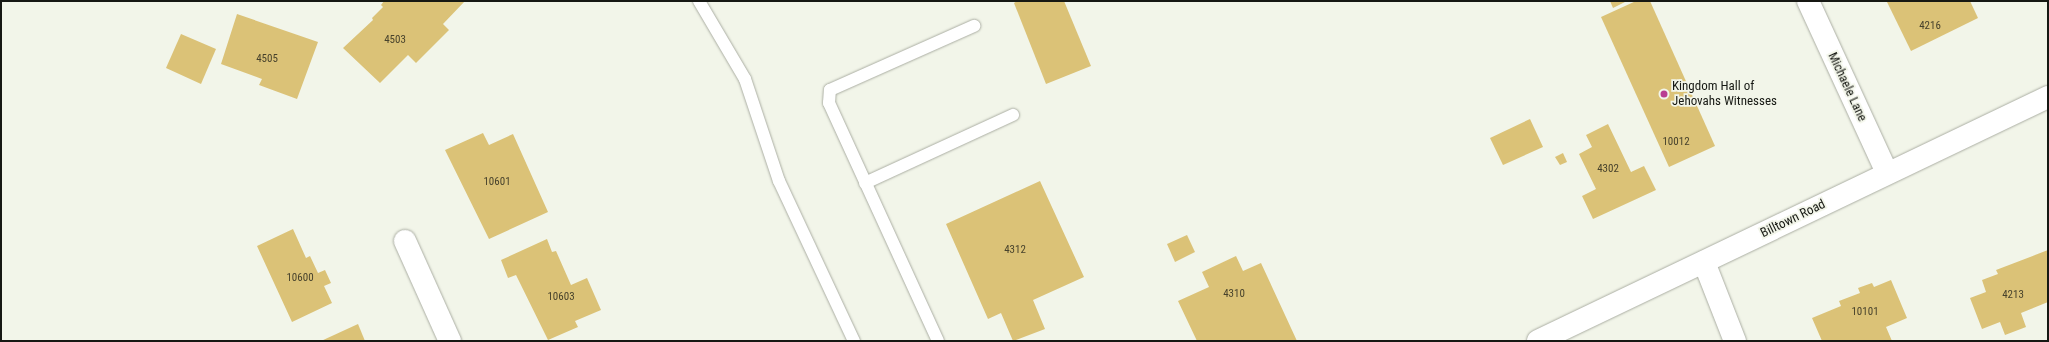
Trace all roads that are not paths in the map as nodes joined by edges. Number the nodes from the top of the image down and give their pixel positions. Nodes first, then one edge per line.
1 (698, 1) edge
2 (1808, 1) edge
3 (974, 26) dead end
4 (2046, 94) edge
5 (1013, 116) dead end
6 (1887, 173) junction
7 (865, 183) junction
8 (405, 241) dead end
9 (1704, 262) junction
10 (450, 341) edge
11 (854, 341) edge
12 (938, 341) edge
13 (1538, 341) edge
14 (1735, 341) edge

1 - 11 lane
2 - 6 main road, Michaele Lane
3 - 7 lane
4 - 6 main road, Billtown Road
5 - 7 lane
6 - 9 main road, Billtown Road
7 - 12 lane
8 - 10 main road
9 - 13 main road, Billtown Road
9 - 14 main road

